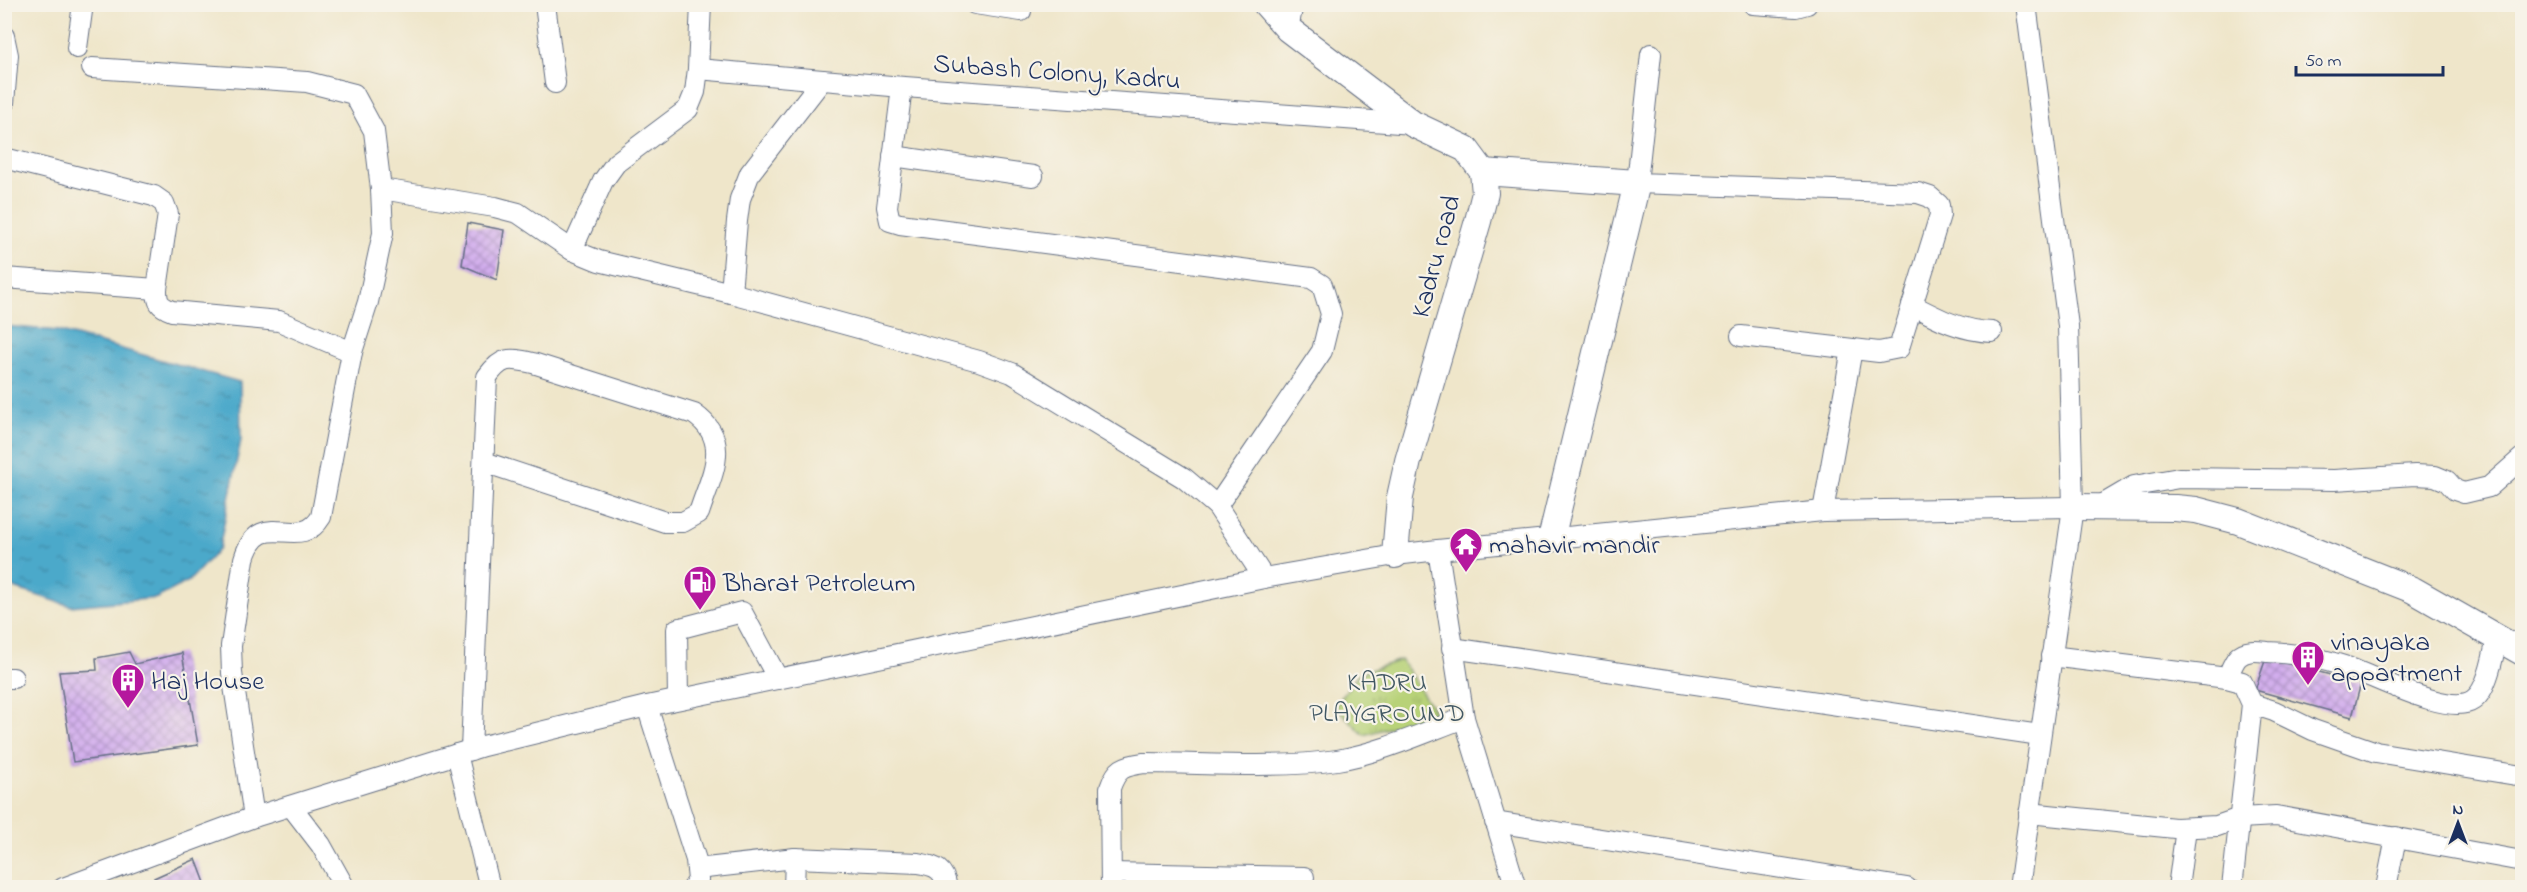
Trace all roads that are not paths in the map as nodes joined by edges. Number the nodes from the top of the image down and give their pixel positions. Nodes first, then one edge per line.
1 (83, 4) edge
2 (545, 4) edge
3 (701, 4) edge
4 (975, 4) edge
5 (1266, 4) edge
6 (1753, 4) edge
7 (1807, 4) edge
8 (2026, 4) edge
9 (1021, 11) dead end
10 (1290, 17) edge
11 (4, 36) edge
12 (77, 48) dead end
13 (1651, 54) dead end
14 (92, 68) dead end
15 (698, 69) junction
16 (822, 80) junction
17 (555, 82) dead end
18 (902, 87) junction
19 (4, 103) edge
20 (1413, 124) junction
21 (893, 156) junction
22 (4, 158) edge
23 (1483, 171) junction
24 (1033, 176) dead end
25 (1637, 183) junction
26 (381, 189) junction
27 (572, 250) junction
28 (4, 278) edge
29 (157, 289) junction
30 (731, 293) junction
31 (1912, 305) junction
32 (1992, 332) dead end
33 (1741, 336) dead end
34 (1852, 349) junction
35 (352, 352) junction
36 (2523, 459) edge
37 (484, 462) junction
38 (1217, 506) junction
39 (2100, 506) junction
40 (2073, 507) junction
41 (1823, 511) junction
42 (1551, 539) junction
43 (1438, 550) junction
44 (1395, 555) junction
45 (1264, 578) junction
46 (2497, 637) junction
47 (1452, 648) junction
48 (2523, 652) edge
49 (2051, 656) junction
50 (2227, 678) junction
51 (778, 679) junction
52 (678, 699) junction
53 (2252, 704) junction
54 (647, 706) junction
55 (1464, 718) junction
56 (2040, 735) junction
57 (464, 752) junction
58 (2523, 776) edge
59 (291, 806) junction
60 (2029, 813) junction
61 (254, 817) junction
62 (2240, 818) junction
63 (1495, 822) junction
64 (2186, 828) junction
65 (2396, 837) junction
66 (795, 858) junction
67 (2523, 861) edge
68 (1304, 877) dead end
69 (695, 878) edge
70 (1111, 880) edge
71 (63, 888) edge
72 (345, 888) edge
73 (490, 888) edge
74 (794, 888) edge
75 (947, 888) edge
76 (1516, 888) edge
77 (1907, 888) edge
78 (2019, 888) edge
79 (2178, 888) edge
80 (2232, 888) edge
81 (2386, 888) edge

1 - 12 street
2 - 17 street
3 - 15 street
4 - 9 street
5 - 10 main road, Kadru road
6 - 7 street
8 - 40 street
10 - 20 main road, Kadru road
11 - 19 street
13 - 25 street
14 - 26 street
15 - 16 street, Subash Colony, Kadru
15 - 27 street
16 - 18 street, Subash Colony, Kadru
16 - 30 street
18 - 20 street, Subash Colony, Kadru
18 - 21 street
20 - 23 main road, Kadru road
21 - 24 street
21 - 38 street
22 - 29 street
23 - 25 main road
23 - 44 main road, Kadru road
25 - 31 street
25 - 42 main road
26 - 27 street
26 - 35 street
27 - 30 street
28 - 29 street
29 - 35 street
30 - 38 street
31 - 32 street
31 - 34 street
33 - 34 street
34 - 41 street
35 - 61 street
36 - 39 street
37 - 37 street
37 - 57 street
38 - 45 street
39 - 40 main road
39 - 46 main road
40 - 41 street
40 - 49 street
41 - 42 street
42 - 43 street
43 - 44 street
43 - 47 street
44 - 45 street
45 - 51 street
46 - 48 main road
46 - 50 street
47 - 55 street
47 - 56 street
49 - 50 street
49 - 56 street
50 - 53 street
51 - 52 street
51 - 52 street
52 - 54 street
53 - 58 street
53 - 62 street
54 - 57 street
54 - 69 street
55 - 63 street
55 - 70 street
56 - 60 street
57 - 59 street
57 - 73 street
59 - 61 street
59 - 72 street
60 - 64 street
60 - 78 street
61 - 71 street
62 - 64 street
62 - 65 street
62 - 80 street
63 - 76 street
63 - 77 street
64 - 79 street
65 - 67 street
65 - 81 street
66 - 69 street
66 - 74 street
66 - 75 street
68 - 70 street

